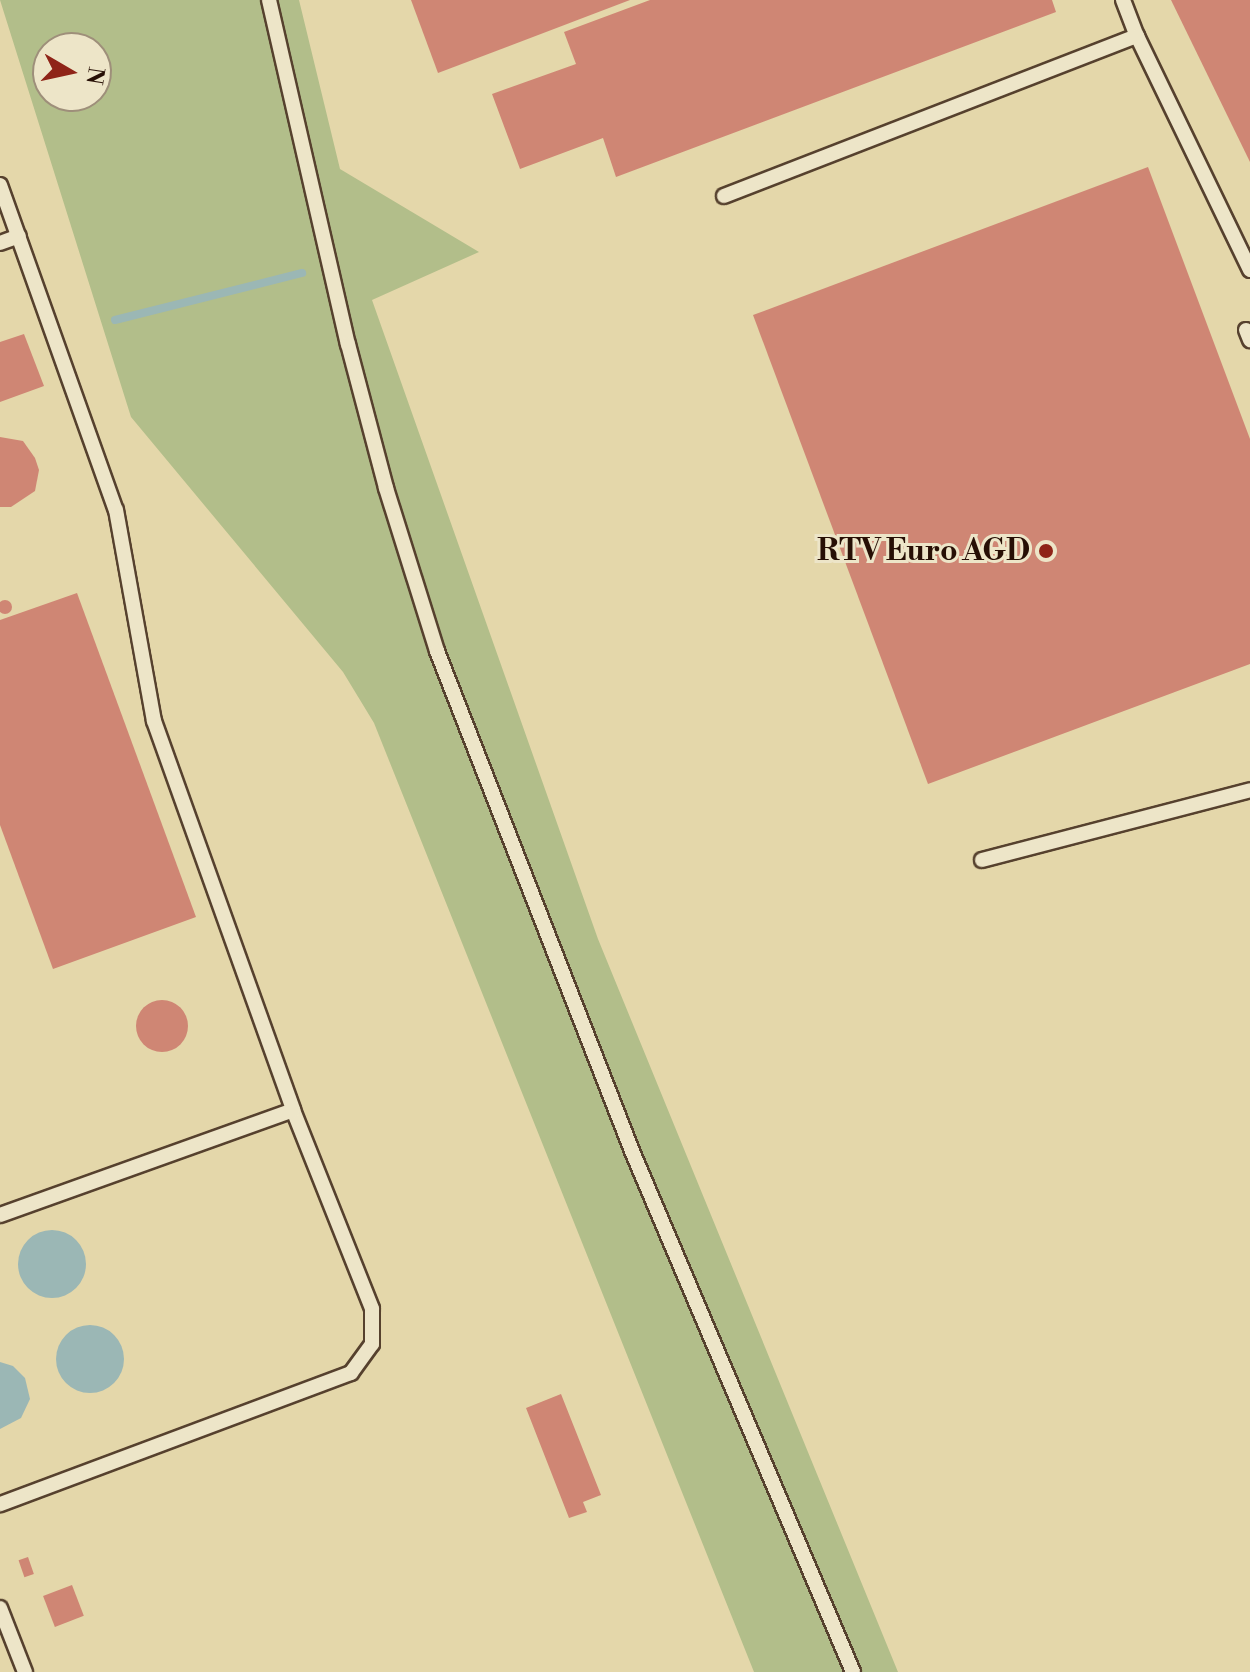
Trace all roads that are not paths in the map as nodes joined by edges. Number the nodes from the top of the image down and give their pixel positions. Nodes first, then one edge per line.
1 (269, 0) edge
2 (1123, 0) edge
3 (1137, 36) junction
4 (0, 185) edge
5 (724, 196) dead end
6 (19, 236) junction
7 (0, 243) edge
8 (1250, 270) edge
9 (1250, 790) edge
10 (982, 860) dead end
11 (293, 1110) junction
12 (0, 1215) edge
13 (0, 1504) edge
14 (0, 1608) edge
15 (25, 1672) edge
16 (853, 1672) edge

1 - 16 lane
2 - 3 lane
3 - 5 lane
3 - 8 lane
4 - 6 lane
6 - 7 lane
6 - 11 lane
9 - 10 lane
11 - 12 lane
11 - 13 lane
14 - 15 lane

